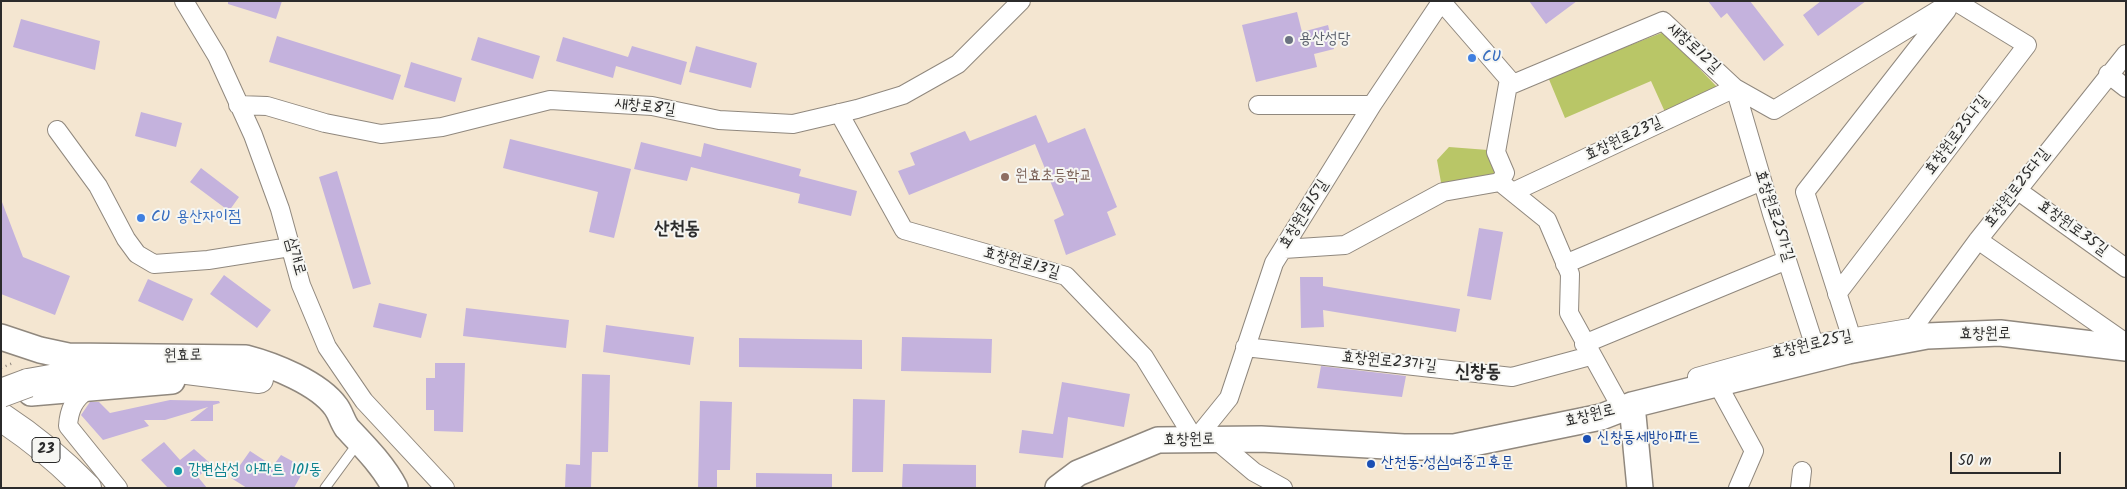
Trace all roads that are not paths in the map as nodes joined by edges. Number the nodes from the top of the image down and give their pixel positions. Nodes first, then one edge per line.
1 (184, 1) edge
2 (1021, 1) edge
3 (1441, 1) edge
4 (1954, 1) edge
5 (2126, 54) edge
6 (2108, 74) junction
7 (1509, 79) junction
8 (1735, 88) junction
9 (2126, 88) edge
10 (238, 105) junction
11 (1258, 105) dead end
12 (1372, 105) junction
13 (839, 113) junction
14 (57, 130) dead end
15 (1762, 181) junction
16 (1507, 187) junction
17 (2017, 190) junction
18 (1978, 240) junction
19 (290, 247) junction
20 (1284, 249) junction
21 (1787, 260) junction
22 (1565, 264) junction
23 (2126, 268) edge
24 (1838, 294) junction
25 (1914, 327) junction
26 (2000, 332) junction
27 (1851, 336) junction
28 (1, 337) edge
29 (1814, 344) junction
30 (2126, 344) edge
31 (1245, 347) junction
32 (2126, 348) edge
33 (1587, 350) junction
34 (259, 379) junction
35 (1, 380) edge
36 (1718, 385) junction
37 (87, 390) junction
38 (1, 393) edge
39 (1627, 407) junction
40 (1, 417) edge
41 (351, 432) junction
42 (1205, 440) junction
43 (1067, 484) edge
44 (87, 488) edge
45 (118, 488) edge
46 (325, 488) edge
47 (395, 488) edge
48 (445, 488) edge
49 (1283, 488) edge
50 (1640, 488) edge
51 (1738, 488) edge

1 - 10 street, 삼개로
2 - 13 street, 새창로8길
3 - 7 street
3 - 12 street, 효창원로15길
4 - 8 street, 새창로12길
4 - 24 street
4 - 24 street, 효창원로25나길
5 - 6 street, 효창원로25다길
6 - 9 street
6 - 17 street, 효창원로25다길
7 - 8 street, 새창로12길
7 - 16 street
8 - 15 street, 효창원로25가길
8 - 16 street, 효창원로23길
10 - 13 street, 새창로8길
10 - 19 street, 삼개로
11 - 12 street
12 - 20 street, 효창원로15길
13 - 42 street, 효창원로13길
14 - 19 street
15 - 21 street, 효창원로25가길
15 - 22 street
16 - 20 street, 효창원로23길
16 - 22 street
17 - 18 street, 효창원로25다길
17 - 23 street, 효창원로35길
18 - 25 street, 효창원로25다길
18 - 30 street
19 - 48 street, 삼개로
20 - 31 street, 효창원로15길
21 - 29 street, 효창원로25가길
21 - 33 street
22 - 33 street
24 - 27 street
25 - 26 street, 효창원로25길
25 - 27 street, 효창원로25길
26 - 32 street, 효창원로
26 - 36 street, 효창원로
27 - 29 street, 효창원로25길
28 - 41 street, 원효로
29 - 39 street, 효창원로25길
31 - 33 street, 효창원로23가길
31 - 42 street, 효창원로15길
33 - 39 street
34 - 37 street, 원효로
34 - 38 highway, bridge
34 - 41 street, 원효로
35 - 37 street, 원효로
36 - 39 street, 효창원로
36 - 51 street
37 - 45 street
39 - 42 street, 효창원로
39 - 50 street
40 - 44 highway, 23
41 - 46 lane
41 - 47 street, 원효로
42 - 43 street, 효창원로
42 - 49 street, 효창원로13길

